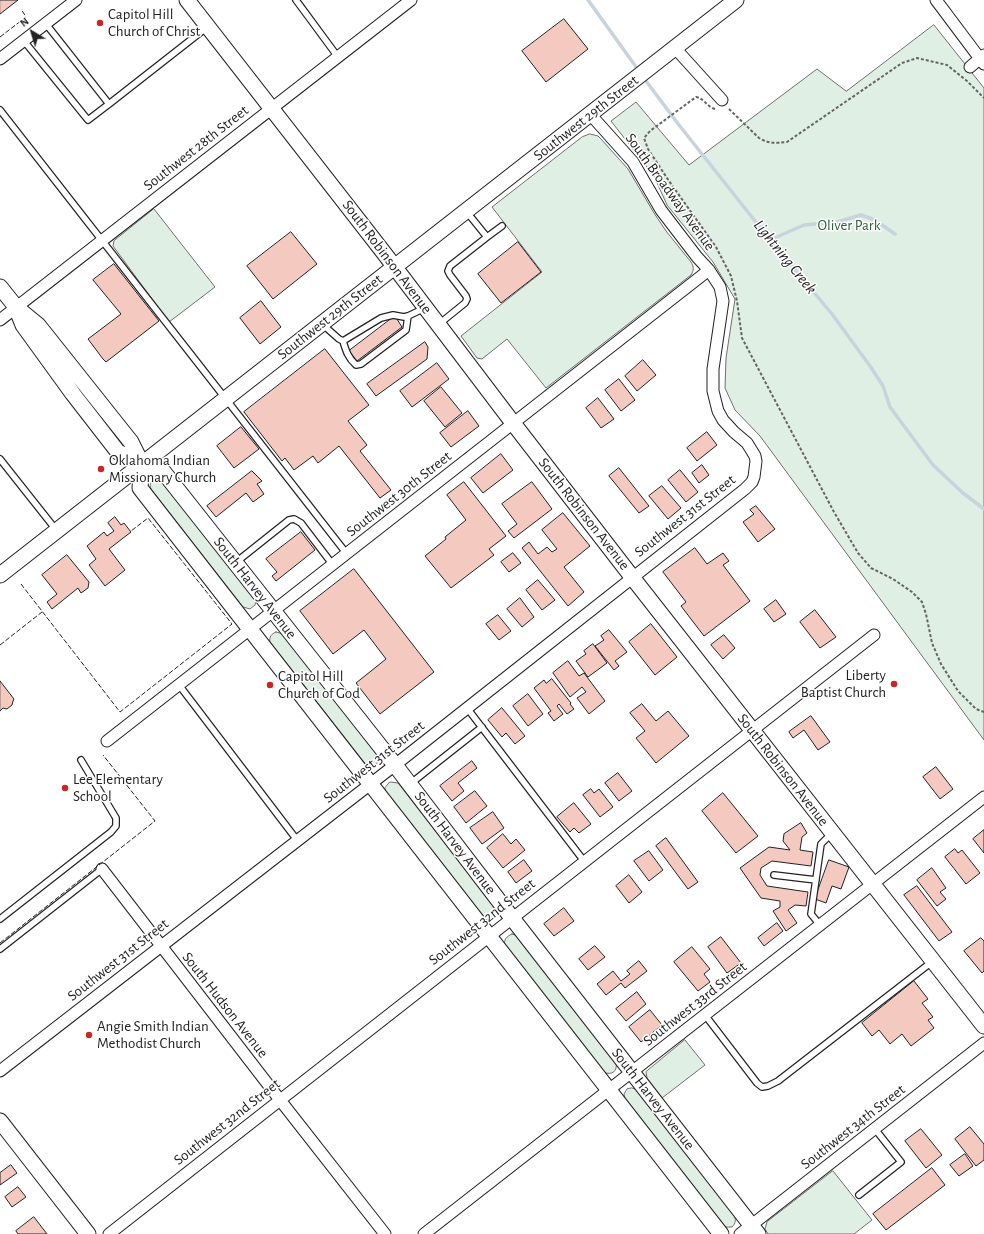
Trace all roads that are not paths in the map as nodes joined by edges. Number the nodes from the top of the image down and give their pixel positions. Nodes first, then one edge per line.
1 (76, 0) edge
2 (187, 0) edge
3 (296, 0) edge
4 (411, 0) edge
5 (736, 0) edge
6 (936, 0) edge
7 (46, 24) junction
8 (208, 27) junction
9 (24, 41) junction
10 (669, 53) junction
11 (338, 57) junction
12 (0, 59) edge
13 (983, 59) edge
14 (970, 67) dead end
15 (109, 104) junction
16 (722, 106) road end
17 (272, 109) junction
18 (0, 110) edge
19 (590, 114) junction
20 (466, 211) junction
21 (502, 226) dead end
22 (487, 237) junction
23 (102, 240) junction
24 (394, 267) junction
25 (709, 270) junction
26 (0, 287) edge
27 (16, 307) junction
28 (425, 308) junction
29 (408, 316) junction
30 (0, 320) edge
31 (322, 324) junction
32 (438, 325) junction
33 (343, 341) junction
34 (226, 399) junction
35 (513, 423) junction
36 (0, 459) edge
37 (142, 464) junction
38 (756, 468) joint
39 (57, 531) junction
40 (347, 554) junction
41 (235, 563) junction
42 (333, 565) junction
43 (0, 575) edge
44 (632, 577) junction
45 (273, 612) junction
46 (249, 630) junction
47 (874, 635) dead end
48 (179, 685) junction
49 (467, 708) junction
50 (482, 727) junction
51 (753, 731) junction
52 (107, 741) dead end
53 (81, 760) dead end
54 (395, 765) junction
55 (369, 784) junction
56 (410, 784) junction
57 (984, 797) edge
58 (833, 833) junction
59 (297, 840) junction
60 (584, 861) junction
61 (102, 869) joint
62 (774, 876) dead end
63 (816, 880) junction
64 (872, 884) junction
65 (0, 918) edge
66 (512, 918) junction
67 (820, 925) junction
68 (489, 936) junction
69 (161, 946) junction
70 (0, 949) edge
71 (933, 961) junction
72 (705, 1015) junction
73 (984, 1026) edge
74 (984, 1043) edge
75 (0, 1071) edge
76 (632, 1072) junction
77 (608, 1090) junction
78 (280, 1100) junction
79 (0, 1121) edge
80 (875, 1129) junction
81 (859, 1195) dead end
82 (750, 1231) edge
83 (88, 1234) edge
84 (109, 1234) edge
85 (385, 1234) edge
86 (424, 1234) edge
87 (721, 1234) edge

1 - 7 street
2 - 8 street, South Robinson Avenue
3 - 11 lane
4 - 11 street, Southwest 28th Street
5 - 10 street, Southwest 29th Street
6 - 13 street
7 - 9 street
7 - 15 lane
8 - 15 lane
8 - 17 street, South Robinson Avenue
9 - 12 street
9 - 15 lane
10 - 16 street
10 - 19 street, Southwest 29th Street
11 - 17 street, Southwest 28th Street
13 - 14 street
17 - 23 street, Southwest 28th Street
17 - 24 street, South Robinson Avenue
18 - 23 lane
19 - 20 street, Southwest 29th Street
19 - 25 street, South Broadway Avenue
20 - 22 lane
20 - 24 street, Southwest 29th Street
21 - 22 lane
22 - 32 lane
23 - 27 street, Southwest 28th Street
23 - 34 lane
24 - 28 street, South Robinson Avenue
24 - 31 street, Southwest 29th Street
25 - 35 street, Southwest 30th Street
25 - 38 street, South Broadway Avenue
26 - 27 street, South Harvey Avenue
27 - 30 street, Southwest 28th Street
27 - 37 street, South Harvey Avenue
28 - 29 lane
28 - 32 street, South Robinson Avenue
29 - 33 lane
29 - 33 lane
31 - 33 lane
31 - 34 street, Southwest 29th Street
32 - 35 street, South Robinson Avenue
34 - 37 street, Southwest 29th Street
34 - 40 lane
35 - 40 street, Southwest 30th Street
35 - 44 street, South Robinson Avenue
36 - 39 lane
37 - 39 street, Southwest 29th Street
37 - 41 street, South Harvey Avenue
37 - 46 street, South Harvey Avenue
38 - 44 street, Southwest 31st Street
39 - 43 street, Southwest 29th Street
40 - 42 street, Southwest 30th Street
41 - 42 lane
41 - 45 street, South Harvey Avenue
42 - 45 street, Southwest 30th Street
44 - 49 street, Southwest 31st Street
44 - 51 street, South Robinson Avenue
45 - 46 street, Southwest 30th Street
45 - 54 street, South Harvey Avenue
46 - 48 street, Southwest 30th Street
46 - 55 street, South Harvey Avenue
47 - 51 street, Southwest 32nd Street
48 - 52 street, Southwest 30th Street
48 - 59 lane
49 - 50 lane
49 - 54 street, Southwest 31st Street
50 - 56 lane
50 - 60 lane
51 - 58 street, South Robinson Avenue
51 - 60 street, Southwest 32nd Street
53 - 65 lane
54 - 55 street, Southwest 31st Street
54 - 56 street, South Harvey Avenue
55 - 59 street, Southwest 31st Street
55 - 68 street, South Harvey Avenue
56 - 66 street, South Harvey Avenue
57 - 64 street, Southwest 33rd Street
58 - 63 lane
58 - 64 street, South Robinson Avenue
59 - 69 street, Southwest 31st Street
60 - 66 street, Southwest 32nd Street
61 - 69 street, South Hudson Avenue
61 - 70 lane
62 - 63 lane
63 - 67 lane
64 - 67 street, Southwest 33rd Street
64 - 71 street, South Robinson Avenue
66 - 68 street, Southwest 32nd Street
66 - 76 street, South Harvey Avenue
67 - 72 street, Southwest 33rd Street
68 - 77 street, South Harvey Avenue
68 - 78 street, Southwest 32nd Street
69 - 75 street, Southwest 31st Street
69 - 78 street, South Hudson Avenue
71 - 72 lane
71 - 73 street, South Robinson Avenue
72 - 76 street, Southwest 33rd Street
74 - 80 street, Southwest 34th Street
76 - 77 street, Southwest 33rd Street
76 - 82 street, South Harvey Avenue
77 - 86 street, Southwest 33rd Street
77 - 87 street, South Harvey Avenue
78 - 84 street, Southwest 32nd Street
78 - 85 street, South Hudson Avenue
79 - 83 street
80 - 81 lane
80 - 82 street, Southwest 34th Street

